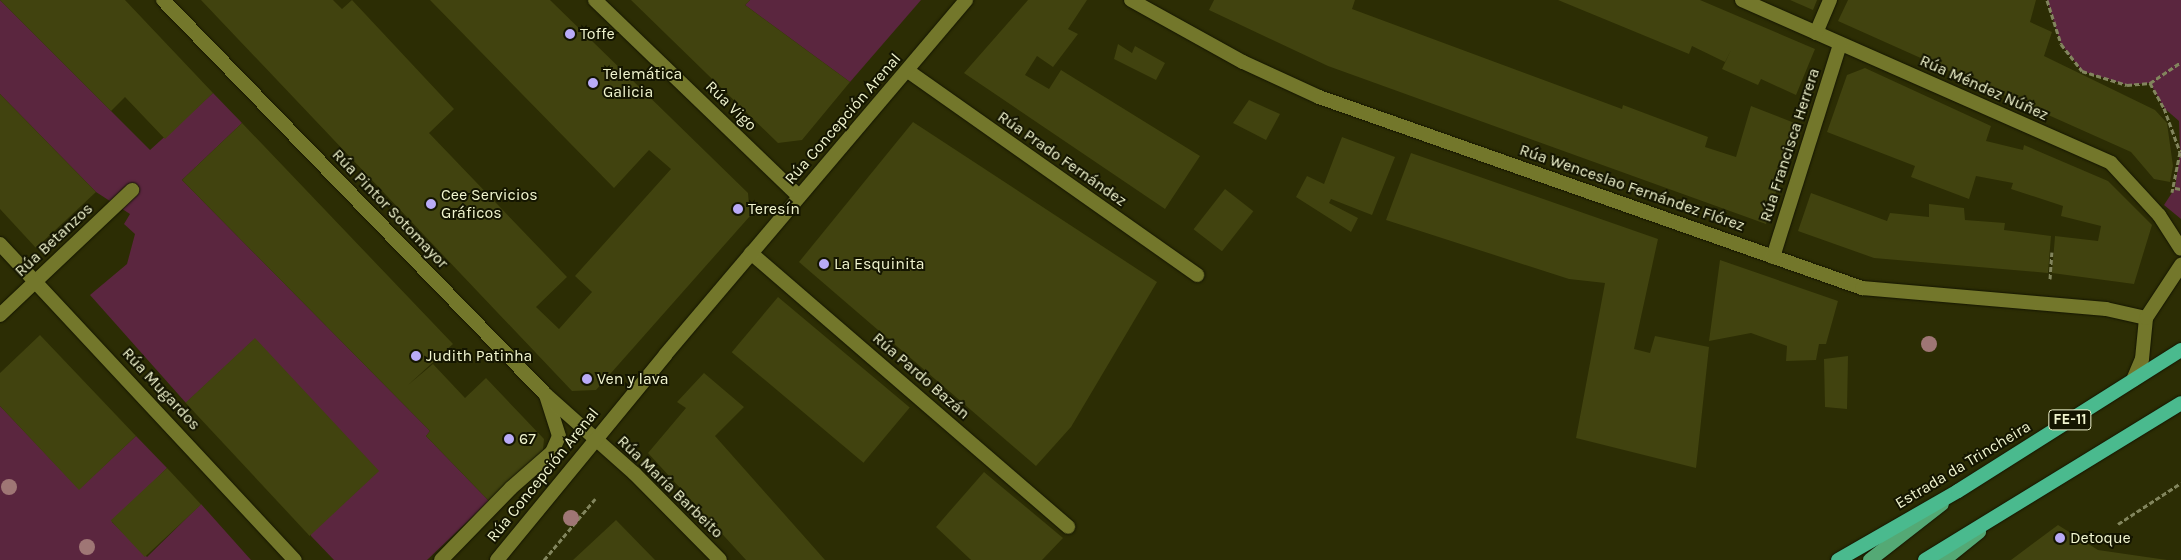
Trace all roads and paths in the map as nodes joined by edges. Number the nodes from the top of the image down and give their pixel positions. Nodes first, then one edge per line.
1 (163, 0) edge
2 (595, 0) edge
3 (966, 0) edge
4 (1131, 0) edge
5 (1742, 0) edge
6 (1830, 0) edge
7 (2046, 0) edge
8 (1816, 32) junction
9 (1840, 44) junction
10 (2181, 62) edge
11 (908, 72) junction
12 (2150, 83) junction
13 (2175, 188) junction
14 (2181, 189) edge
15 (132, 190) dead end
16 (799, 196) junction
17 (2159, 215) junction
18 (0, 244) edge
19 (2181, 249) edge
20 (751, 253) junction
21 (2052, 253) dead end
22 (1773, 257) junction
23 (2181, 266) edge
24 (2050, 273) dead end
25 (1197, 275) dead end
26 (35, 281) junction
27 (0, 315) edge
28 (2146, 318) junction
29 (2181, 350) edge
30 (2133, 380) junction
31 (546, 394) junction
32 (2181, 403) edge
33 (594, 440) junction
34 (2181, 483) edge
35 (1958, 491) junction
36 (595, 499) dead end
37 (2007, 510) junction
38 (2118, 524) dead end
39 (1068, 527) dead end
40 (295, 560) edge
41 (441, 560) edge
42 (497, 560) edge
43 (544, 560) edge
44 (720, 560) edge
45 (1838, 560) edge
46 (1870, 560) edge
47 (1925, 560) edge
48 (1944, 560) edge

1 - 31 street, Rúa Pintor Sotomayor
2 - 16 street, Rúa Vigo
3 - 11 street, Rúa Concepción Arenal
4 - 22 street, Rúa Wenceslao Fernández Flórez
5 - 8 street, Rúa Méndez Núñez
6 - 8 street
7 - 12 path
8 - 9 street, Rúa Méndez Núñez
9 - 17 street, Rúa Méndez Núñez
9 - 22 street, Rúa Francisca Herrera
10 - 12 path
11 - 16 street, Rúa Concepción Arenal
11 - 25 street, Rúa Prado Fernández
12 - 13 path
13 - 14 path
13 - 17 path
15 - 26 street, Rúa Betanzos
16 - 20 street, Rúa Concepción Arenal
17 - 19 street, Rúa Méndez Núñez
18 - 26 street, Rúa Mugardos
20 - 33 street, Rúa Concepción Arenal
20 - 39 street, Rúa Pardo Bazán
21 - 24 path
22 - 28 street, Rúa Wenceslao Fernández Flórez
23 - 28 street
26 - 27 street, Rúa Betanzos
26 - 40 street, Rúa Mugardos
28 - 30 street
29 - 30 highway, Estrada da Trincheira / FE-11
30 - 35 highway, Estrada da Trincheira / FE-11
31 - 33 street, Rúa Pintor Sotomayor
31 - 41 street
32 - 37 highway, FE-11
33 - 42 street, Rúa Concepción Arenal
33 - 44 street, Rúa María Barbeito
34 - 38 path
35 - 45 highway, Estrada da Trincheira / FE-11
35 - 46 main road
36 - 43 path
37 - 47 highway, FE-11
37 - 48 main road

